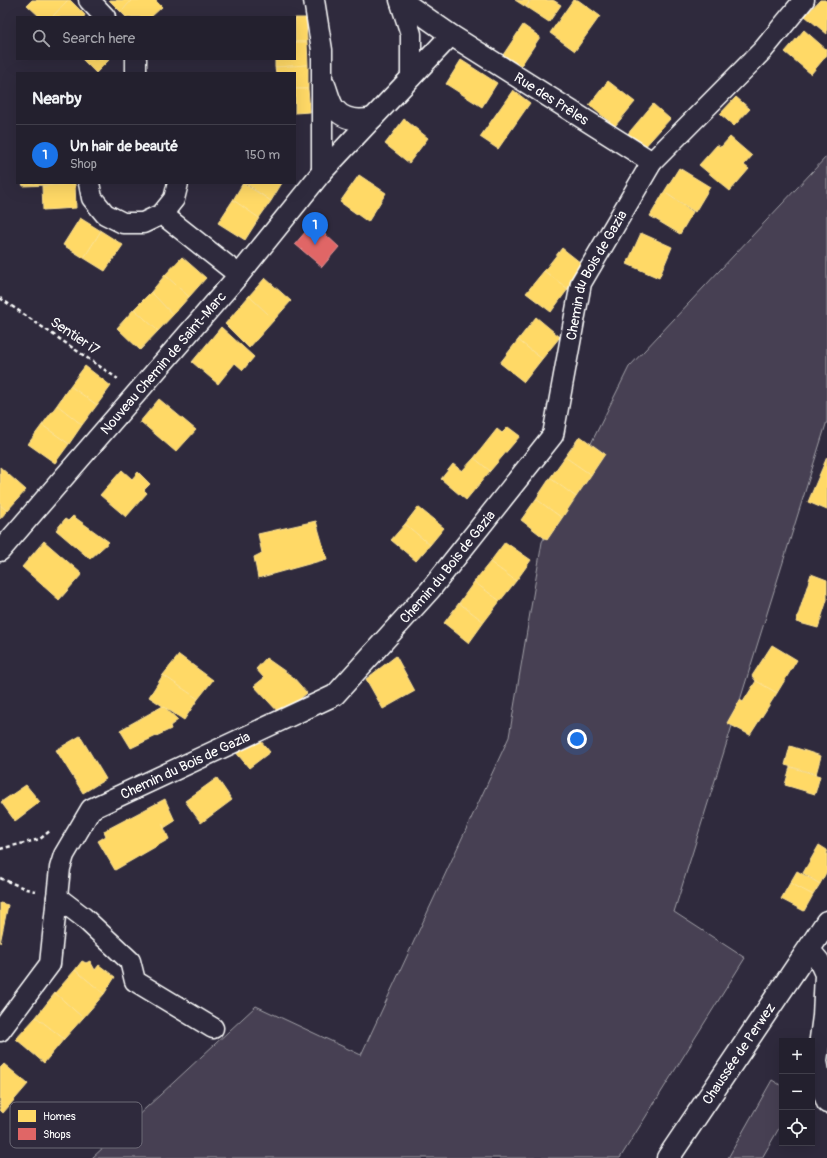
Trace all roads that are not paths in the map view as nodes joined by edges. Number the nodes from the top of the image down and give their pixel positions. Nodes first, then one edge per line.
1 (89, 0) edge
2 (400, 0) edge
3 (804, 0) edge
4 (317, 3) edge
5 (104, 16) edge
6 (451, 35) junction
7 (136, 60) edge
8 (136, 72) edge
9 (322, 76) junction
10 (411, 77) junction
11 (373, 118) junction
12 (652, 162) junction
13 (322, 172) junction
14 (89, 184) edge
15 (178, 184) edge
16 (162, 214) junction
17 (239, 275) junction
18 (0, 551) edge
19 (57, 897) junction
20 (827, 922) edge
21 (809, 949) junction
22 (213, 1028) dead end
23 (0, 1031) edge
24 (827, 1103) edge
25 (668, 1158) edge

1 - 5 street
2 - 6 street, Rue des Prêles
2 - 10 street
3 - 12 street, Chemin du Bois de Gazia
4 - 9 street
6 - 10 street, Nouveau Chemin de Saint-Marc
6 - 12 street, Rue des Prêles
7 - 8 street
9 - 11 street
9 - 13 street
10 - 11 street, Nouveau Chemin de Saint-Marc
11 - 13 street, Nouveau Chemin de Saint-Marc
12 - 19 street, Chemin du Bois de Gazia
13 - 17 street, Nouveau Chemin de Saint-Marc
14 - 16 street
15 - 16 street
16 - 17 street
17 - 18 street, Nouveau Chemin de Saint-Marc
19 - 22 street
19 - 23 street, Chemin du Bois de Gazia
20 - 21 main road, Chaussée de Perwez
21 - 24 street
21 - 25 main road, Chaussée de Perwez

